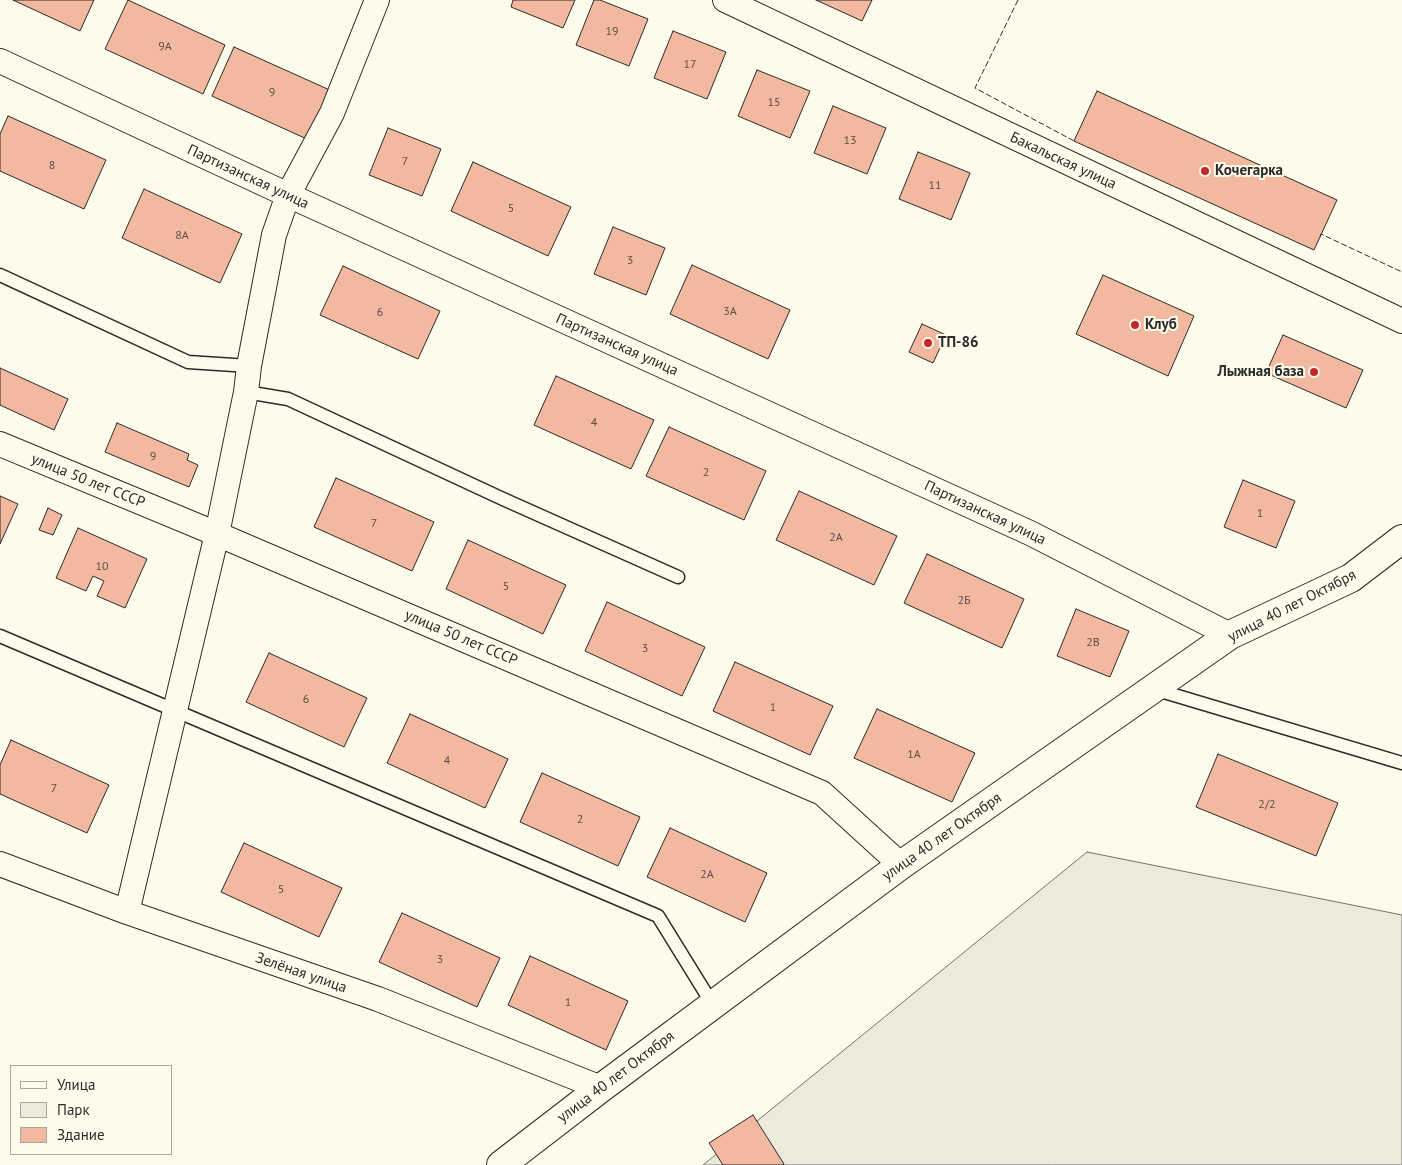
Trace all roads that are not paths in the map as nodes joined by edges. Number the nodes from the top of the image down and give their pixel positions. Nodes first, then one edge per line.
1 (377, 0) edge
2 (725, 0) edge
3 (0, 61) edge
4 (288, 195) junction
5 (0, 275) edge
6 (1402, 321) edge
7 (249, 366) junction
8 (246, 392) junction
9 (0, 444) edge
10 (217, 534) junction
11 (1402, 539) edge
12 (678, 577) dead end
13 (0, 636) edge
14 (1230, 636) junction
15 (1154, 689) junction
16 (174, 711) junction
17 (1402, 764) edge
18 (0, 864) edge
19 (901, 865) junction
20 (127, 912) junction
21 (713, 1005) junction
22 (600, 1088) junction
23 (500, 1165) edge

1 - 4 street
2 - 6 street, Бакальская улица
3 - 4 street, Партизанская улица
4 - 7 street
4 - 14 street, Партизанская улица
5 - 7 lane
7 - 8 street
8 - 10 street
8 - 12 lane
9 - 10 street, улица 50 лет СССР
10 - 16 street
10 - 19 street, улица 50 лет СССР
11 - 14 street, улица 40 лет Октября
13 - 16 lane
14 - 15 street, улица 40 лет Октября
15 - 17 lane
15 - 19 street, улица 40 лет Октября
16 - 20 street
16 - 21 lane
18 - 20 street, Зелёная улица
19 - 21 street, улица 40 лет Октября
20 - 22 street, Зелёная улица
21 - 22 street, улица 40 лет Октября
22 - 23 street, улица 40 лет Октября

